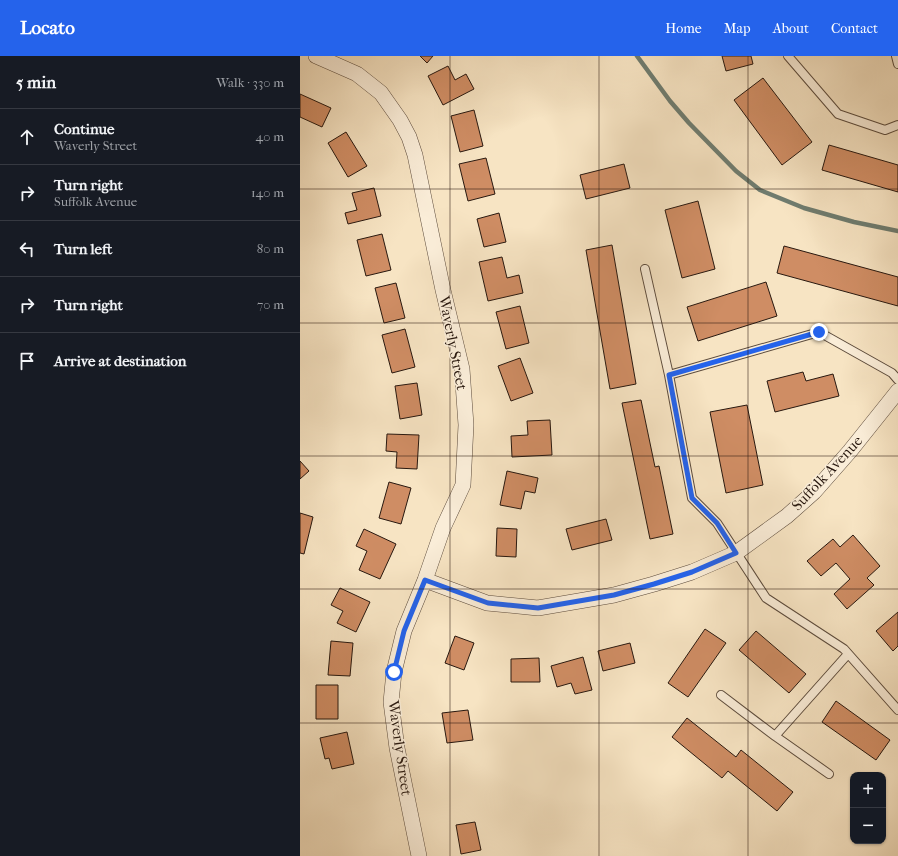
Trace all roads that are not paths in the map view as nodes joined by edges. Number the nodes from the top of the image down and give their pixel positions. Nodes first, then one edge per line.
1 (316, 56) edge
2 (788, 56) edge
3 (898, 125) edge
4 (645, 269) dead end
5 (669, 375) junction
6 (898, 380) edge
7 (898, 391) edge
8 (736, 553) junction
9 (425, 580) junction
10 (848, 654) junction
11 (721, 695) dead end
12 (898, 710) edge
13 (775, 736) junction
14 (829, 774) dead end
15 (418, 856) edge

1 - 9 street, Waverly Street
2 - 3 lane
4 - 5 lane
5 - 6 lane
5 - 8 lane
7 - 8 street, Suffolk Avenue
8 - 9 street, Suffolk Avenue
8 - 10 lane
9 - 15 street, Waverly Street
10 - 12 lane
10 - 13 lane
11 - 13 lane
13 - 14 lane

